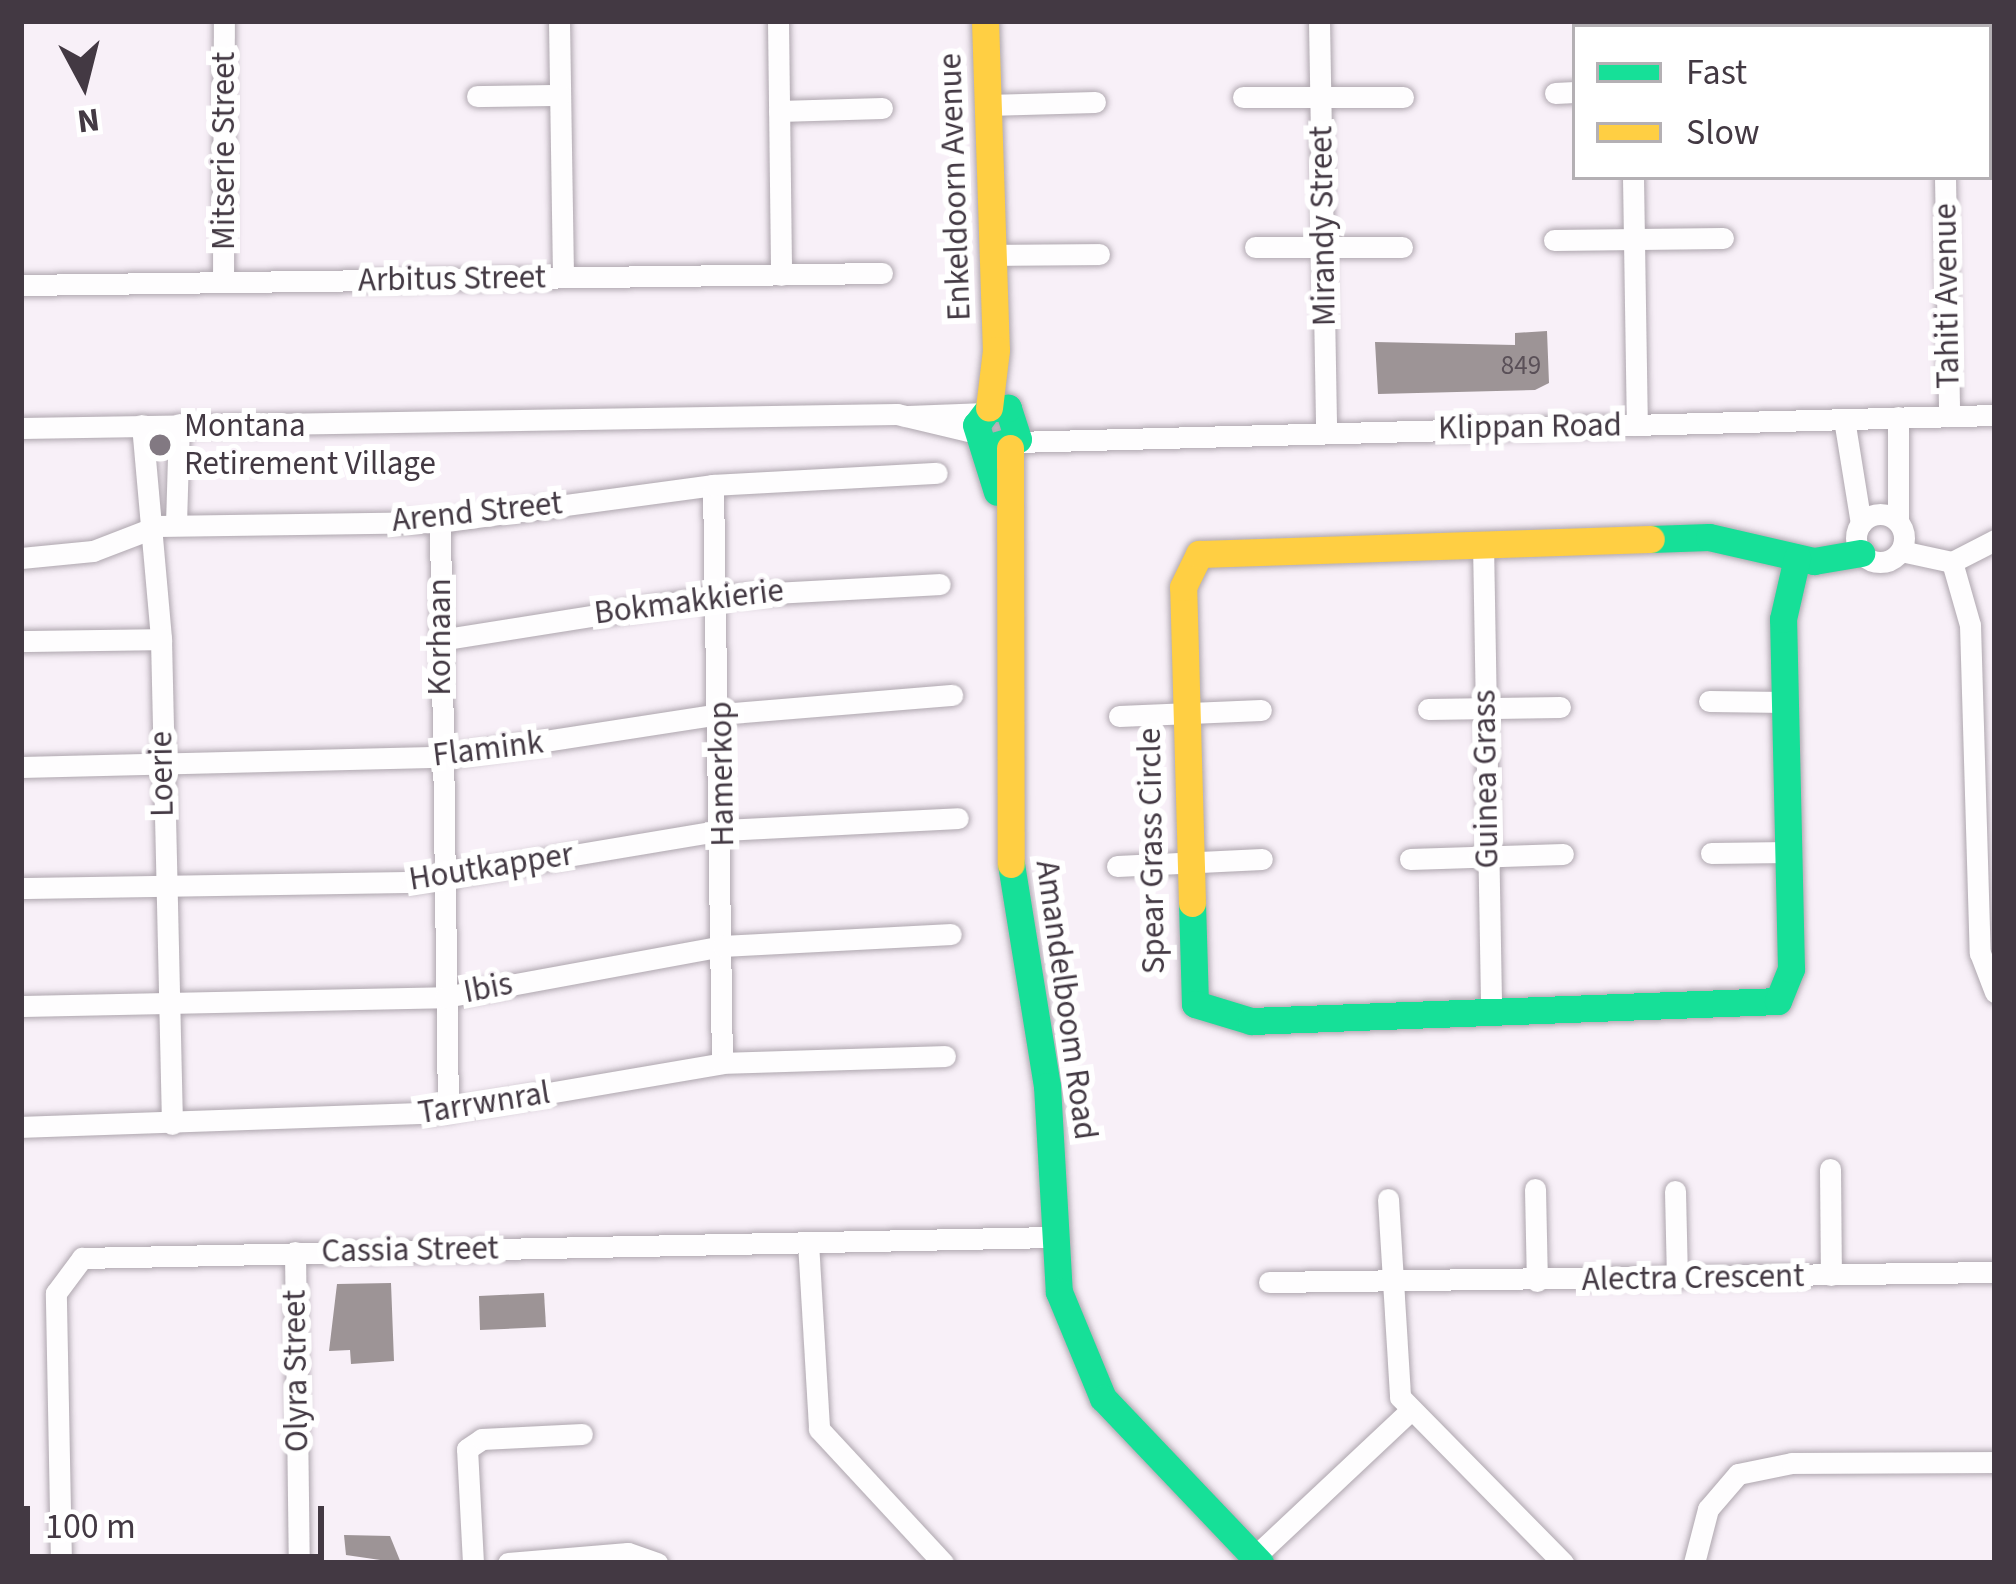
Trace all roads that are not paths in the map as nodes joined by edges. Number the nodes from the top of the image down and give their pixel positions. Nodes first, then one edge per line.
1 (224, 21) edge
2 (559, 21) edge
3 (778, 21) edge
4 (985, 21) edge
5 (1319, 21) edge
6 (560, 95) junction
7 (477, 96) dead end
8 (1320, 96) junction
9 (1243, 97) dead end
10 (1402, 97) dead end
11 (1095, 101) dead end
12 (987, 105) junction
13 (881, 108) dead end
14 (779, 111) junction
15 (1634, 180) edge
16 (1946, 180) edge
17 (1723, 238) dead end
18 (1554, 240) dead end
19 (1634, 240) junction
20 (1256, 247) dead end
21 (1323, 247) junction
22 (1402, 247) dead end
23 (1100, 254) dead end
24 (992, 255) junction
25 (882, 272) dead end
26 (781, 275) junction
27 (562, 277) junction
28 (223, 281) junction
29 (21, 286) edge
30 (1995, 415) edge
31 (1949, 416) junction
32 (1898, 417) junction
33 (1844, 419) junction
34 (178, 424) junction
35 (142, 425) junction
36 (1637, 425) junction
37 (21, 428) edge
38 (998, 428) junction
39 (1326, 430) junction
40 (937, 473) dead end
41 (713, 485) junction
42 (1898, 521) junction
43 (440, 522) junction
44 (176, 524) junction
45 (1861, 524) junction
46 (148, 527) junction
47 (1995, 541) edge
48 (1483, 544) junction
49 (1901, 551) junction
50 (1861, 554) junction
51 (21, 558) edge
52 (1797, 559) junction
53 (1952, 562) junction
54 (940, 584) dead end
55 (719, 596) junction
56 (161, 639) junction
57 (440, 640) junction
58 (21, 641) edge
59 (952, 695) dead end
60 (1984, 698) edge
61 (1709, 701) dead end
62 (1785, 701) junction
63 (1560, 707) dead end
64 (1428, 709) dead end
65 (1486, 709) junction
66 (1262, 710) dead end
67 (720, 713) junction
68 (1186, 714) junction
69 (1119, 716) dead end
70 (441, 757) junction
71 (161, 764) junction
72 (21, 767) edge
73 (958, 818) dead end
74 (724, 830) junction
75 (1986, 849) edge
76 (1788, 852) junction
77 (1711, 853) dead end
78 (1563, 854) dead end
79 (1487, 856) junction
80 (1262, 859) dead end
81 (1410, 859) dead end
82 (1187, 863) junction
83 (1117, 866) dead end
84 (441, 880) junction
85 (164, 885) junction
86 (21, 887) edge
87 (951, 934) dead end
88 (723, 946) junction
89 (1995, 992) edge
90 (445, 997) junction
91 (167, 1003) junction
92 (21, 1006) edge
93 (1491, 1014) junction
94 (945, 1057) dead end
95 (722, 1064) junction
96 (448, 1112) junction
97 (172, 1124) junction
98 (21, 1127) edge
99 (1831, 1169) dead end
100 (1535, 1189) dead end
101 (1675, 1191) dead end
102 (1388, 1198) dead end
103 (1054, 1237) junction
104 (808, 1242) junction
105 (295, 1252) junction
106 (1995, 1272) edge
107 (1831, 1275) junction
108 (1677, 1278) junction
109 (1537, 1281) junction
110 (1270, 1282) dead end
111 (1391, 1284) junction
112 (1409, 1412) junction
113 (582, 1434) dead end
114 (1995, 1462) edge
115 (1254, 1561) edge
116 (62, 1563) edge
117 (299, 1563) edge
118 (473, 1563) edge
119 (508, 1563) edge
120 (657, 1563) edge
121 (943, 1563) edge
122 (1563, 1563) edge
123 (1694, 1563) edge

1 - 28 street, Mitserie Street
2 - 6 street
3 - 14 street
4 - 12 street, Enkeldoorn Avenue
5 - 8 street, Mirandy Street
6 - 7 street
6 - 27 street
8 - 9 street
8 - 10 street
8 - 21 street, Mirandy Street
11 - 12 street
12 - 24 street, Enkeldoorn Avenue
13 - 14 street
14 - 26 street
15 - 19 street
16 - 31 street, Tahiti Avenue
17 - 19 street
18 - 19 street
19 - 36 street
20 - 21 street
21 - 22 street
21 - 39 street, Mirandy Street
23 - 24 street
24 - 38 street, Enkeldoorn Avenue
25 - 26 street, Arbitus Street
26 - 27 street, Arbitus Street
27 - 28 street, Arbitus Street
28 - 29 street, Arbitus Street
30 - 31 street, Klippan Road
31 - 32 street, Klippan Road
32 - 33 street, Klippan Road
32 - 42 street
33 - 36 street, Klippan Road
33 - 45 street
34 - 35 street, Klippan Road
34 - 38 street, Klippan Road
34 - 44 street
35 - 37 street, Klippan Road
35 - 46 street, Loerie
36 - 39 street, Klippan Road
38 - 39 street, Klippan Road
38 - 103 street, Amandelboom Road
40 - 41 street, Arend Street
41 - 43 street, Arend Street
41 - 55 street, Hamerkop
42 - 45 street
42 - 49 street
43 - 44 street, Arend Street
43 - 57 street, Korhaan
44 - 46 street, Arend Street
45 - 50 street
46 - 51 street, Arend Street
46 - 56 street, Loerie
47 - 53 street
48 - 52 street, Spear Grass Circle
48 - 65 street, Guinea Grass
48 - 68 street, Spear Grass Circle
49 - 50 street
49 - 53 street
50 - 52 street, Spear Grass Circle
52 - 62 street, Spear Grass Circle
53 - 60 street
54 - 55 street, Bokmakkierie
55 - 57 street, Bokmakkierie
55 - 67 street, Hamerkop
56 - 58 street
56 - 71 street, Loerie
57 - 70 street, Korhaan
59 - 67 street, Flamink
60 - 75 street
61 - 62 street
62 - 76 street, Spear Grass Circle
63 - 65 street
64 - 65 street
65 - 79 street, Guinea Grass
66 - 68 street
67 - 70 street, Flamink
67 - 74 street, Hamerkop
68 - 69 street
68 - 82 street, Spear Grass Circle
70 - 71 street, Flamink
70 - 84 street, Korhaan
71 - 72 street, Flamink
71 - 85 street, Loerie
73 - 74 street, Houtkapper
74 - 84 street, Houtkapper
74 - 88 street, Hamerkop
75 - 89 street
76 - 77 street
76 - 93 street, Spear Grass Circle
78 - 79 street
79 - 81 street
79 - 93 street, Guinea Grass
80 - 82 street
82 - 83 street
82 - 93 street, Spear Grass Circle
84 - 85 street, Houtkapper
84 - 90 street, Korhaan
85 - 86 street, Houtkapper
85 - 91 street, Loerie
87 - 88 street, Ibis
88 - 90 street, Ibis
88 - 95 street, Hamerkop
90 - 91 street, Ibis
90 - 96 street, Korhaan
91 - 92 street, Ibis
91 - 97 street, Loerie
94 - 95 street, Tarrwnral
95 - 96 street, Tarrwnral
96 - 97 street, Tarrwnral
97 - 98 street, Tarrwnral
99 - 107 street
100 - 109 street
101 - 108 street
102 - 111 street
103 - 104 street, Cassia Street
103 - 115 street, Amandelboom Road
104 - 105 street, Cassia Street
104 - 121 street
105 - 116 street, Cassia Street
105 - 117 street, Olyra Street
106 - 107 street, Alectra Crescent
107 - 108 street, Alectra Crescent
108 - 109 street, Alectra Crescent
109 - 111 street, Alectra Crescent
110 - 111 street, Alectra Crescent
111 - 112 street
112 - 115 street
112 - 122 street
113 - 118 street
114 - 123 street
119 - 120 street

